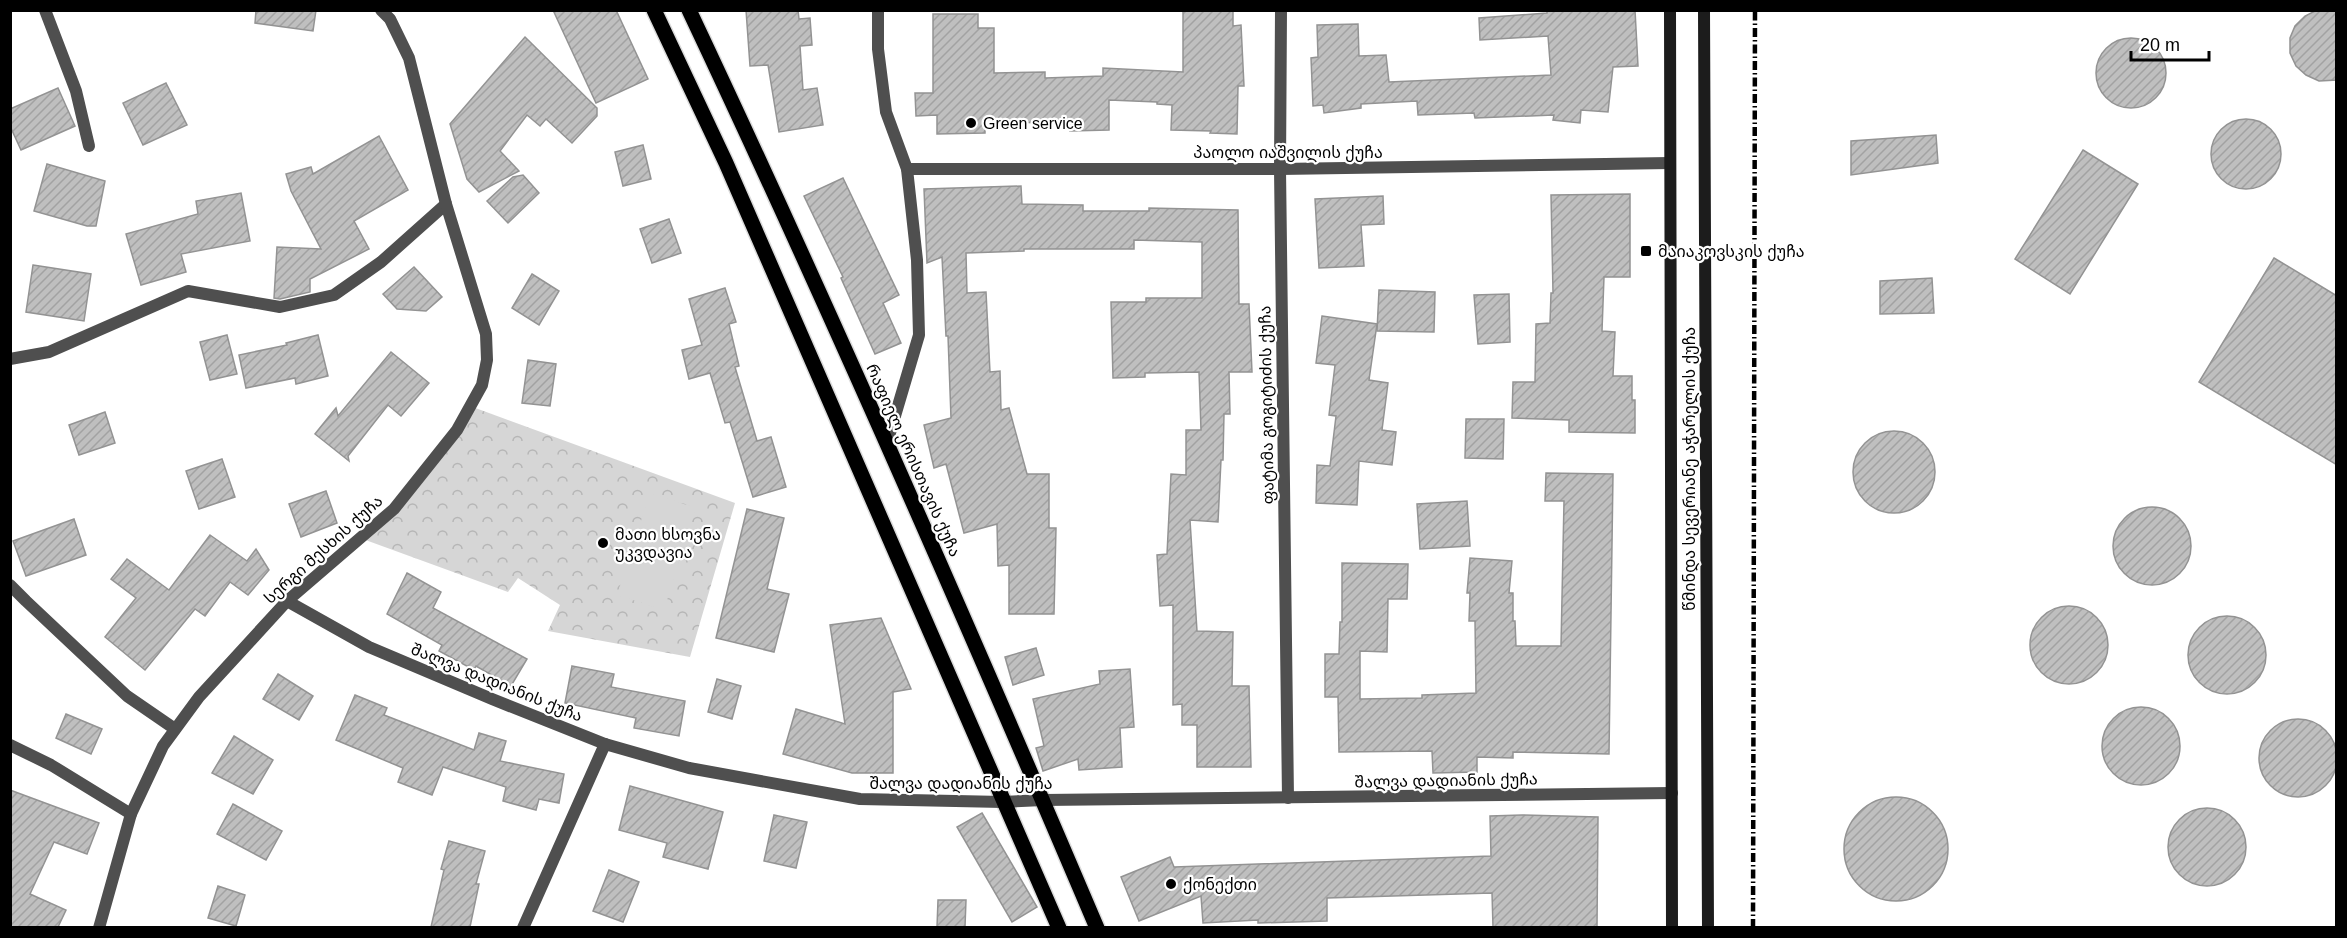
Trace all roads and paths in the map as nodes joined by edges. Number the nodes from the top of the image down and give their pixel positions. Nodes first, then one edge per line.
1 (45, 10) edge
2 (381, 10) edge
3 (654, 10) edge
4 (689, 10) edge
5 (878, 10) edge
6 (1281, 10) edge
7 (1670, 10) edge
8 (1704, 10) edge
9 (89, 146) dead end
10 (1670, 163) junction
11 (907, 169) junction
12 (1280, 169) junction
13 (446, 204) junction
14 (10, 359) edge
15 (887, 443) junction
16 (10, 585) edge
17 (287, 602) junction
18 (175, 729) junction
19 (10, 744) edge
20 (605, 744) junction
21 (1672, 793) junction
22 (1288, 798) junction
23 (1043, 800) junction
24 (1003, 802) junction
25 (131, 814) junction
26 (99, 927) edge
27 (523, 927) edge
28 (1059, 927) edge
29 (1097, 927) edge
30 (1672, 927) edge
31 (1707, 927) edge

1 - 9 street
2 - 13 street, სერგი მესხის ქუჩა
3 - 24 main road
4 - 15 main road, რაფიელ ერისთავის ქუჩა
5 - 11 street
6 - 12 street, ფატიმა გოგიტიძის ქუჩა
7 - 10 main road, წმინდა სევერიანე აჭარელის ქუჩა
8 - 31 main road, წმინდა სევერიანე აჭარელის ქუჩა
10 - 12 street, პაოლო იაშვილის ქუჩა
10 - 21 main road, წმინდა სევერიანე აჭარელის ქუჩა
11 - 12 street, პაოლო იაშვილის ქუჩა
11 - 15 street
12 - 22 street, ფატიმა გოგიტიძის ქუჩა
13 - 14 street
13 - 17 street, სერგი მესხის ქუჩა
15 - 23 main road, რაფიელ ერისთავის ქუჩა
16 - 18 street
17 - 18 street, სერგი მესხის ქუჩა
17 - 20 street, შალვა დადიანის ქუჩა
18 - 25 street, სერგი მესხის ქუჩა
19 - 25 street
20 - 24 street, შალვა დადიანის ქუჩა
20 - 27 street
21 - 22 street, შალვა დადიანის ქუჩა
21 - 30 main road, წმინდა სევერიანე აჭარელის ქუჩა
22 - 23 street, შალვა დადიანის ქუჩა
23 - 24 street, შალვა დადიანის ქუჩა
23 - 29 main road, რაფიელ ერისთავის ქუჩა
24 - 28 main road
25 - 26 street, სერგი მესხის ქუჩა

